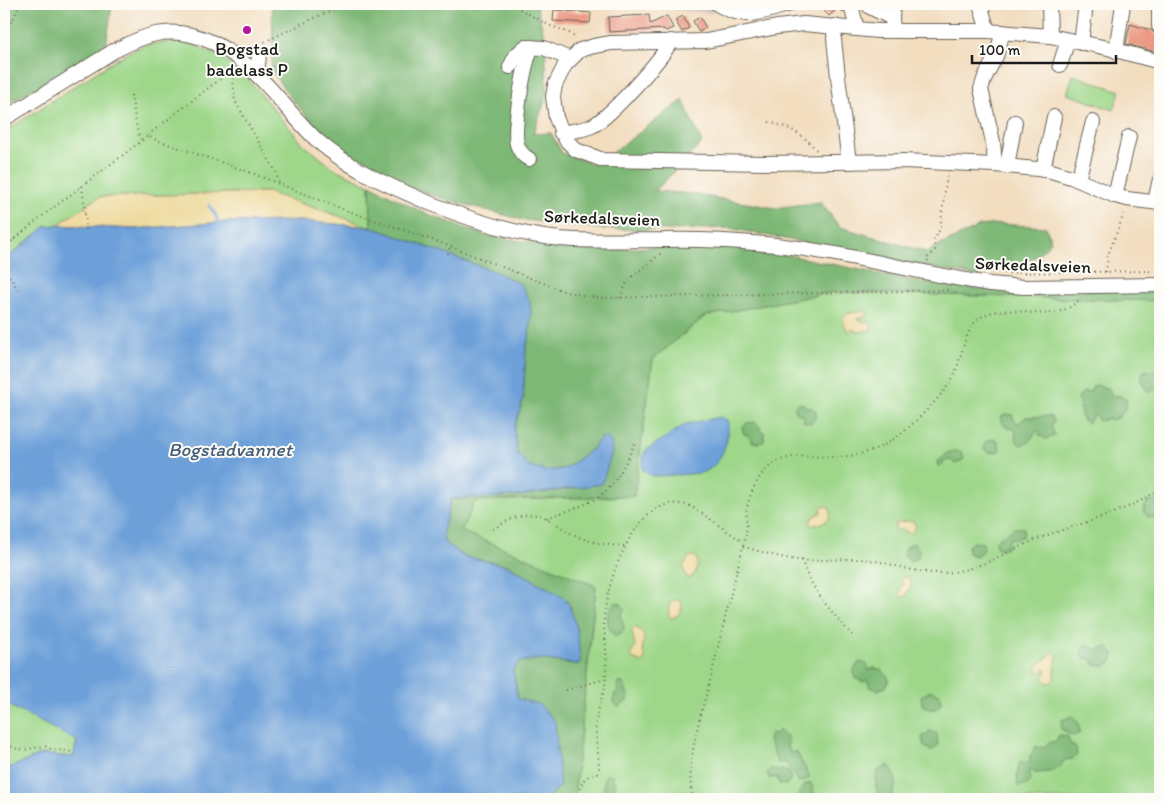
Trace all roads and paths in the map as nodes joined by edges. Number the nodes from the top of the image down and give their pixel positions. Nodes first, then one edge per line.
1 (20, 4) edge
2 (344, 4) edge
3 (511, 4) edge
4 (717, 4) edge
5 (790, 4) edge
6 (980, 4) edge
7 (1050, 4) edge
8 (1086, 4) edge
9 (1123, 4) edge
10 (1159, 4) edge
11 (851, 5) dead end
12 (870, 7) dead end
13 (893, 17) edge
14 (835, 26) junction
15 (1159, 26) dead end
16 (857, 29) junction
17 (4, 30) edge
18 (988, 31) junction
19 (1003, 32) junction
20 (1050, 36) junction
21 (671, 41) junction
22 (1074, 41) junction
23 (532, 46) junction
24 (259, 50) joint
25 (1116, 51) junction
26 (575, 55) junction
27 (230, 60) dead end
28 (1160, 62) edge
29 (1060, 65) dead end
30 (510, 67) dead end
31 (233, 69) junction
32 (252, 70) junction
33 (131, 95) dead end
34 (1054, 117) dead end
35 (4, 119) edge
36 (769, 122) dead end
37 (1015, 122) dead end
38 (1093, 122) dead end
39 (561, 133) junction
40 (148, 136) junction
41 (1129, 137) dead end
42 (142, 140) junction
43 (529, 159) dead end
44 (823, 162) junction
45 (849, 162) junction
46 (949, 163) junction
47 (1001, 166) junction
48 (1043, 170) junction
49 (1160, 179) edge
50 (1078, 180) junction
51 (280, 184) junction
52 (82, 186) junction
53 (1115, 196) junction
54 (1129, 199) junction
55 (1158, 203) edge
56 (86, 234) dead end
57 (4, 238) edge
58 (15, 239) junction
59 (666, 240) junction
60 (450, 247) junction
61 (4, 248) edge
62 (448, 254) dead end
63 (932, 265) dead end
64 (4, 268) edge
65 (1160, 271) edge
66 (1106, 272) junction
67 (996, 273) dead end
68 (1160, 285) edge
69 (1091, 287) junction
70 (950, 290) dead end
71 (19, 291) dead end
72 (620, 298) junction
73 (636, 442) dead end
74 (1160, 489) edge
75 (547, 518) junction
76 (493, 529) dead end
77 (743, 542) junction
78 (624, 546) junction
79 (742, 547) junction
80 (802, 560) junction
81 (852, 635) dead end
82 (605, 679) junction
83 (566, 690) dead end
84 (4, 740) edge
85 (10, 746) junction
86 (4, 748) edge
87 (72, 752) dead end
88 (603, 762) dead end
89 (599, 763) junction
90 (1160, 776) edge
91 (578, 799) edge
92 (693, 799) edge
93 (1150, 799) edge

1 - 17 path
2 - 24 path
3 - 26 path
4 - 5 street
6 - 18 street
7 - 20 street
8 - 22 street
9 - 25 street
10 - 15 street
11 - 16 street
12 - 13 street
13 - 16 street
13 - 18 street
14 - 16 street
14 - 21 street
14 - 45 street
18 - 19 street
19 - 20 street
19 - 47 street
20 - 22 street
21 - 26 street
21 - 39 street
22 - 25 street
22 - 29 street
23 - 26 street
23 - 30 street
23 - 43 street
24 - 32 street
25 - 28 street
26 - 39 street
27 - 31 path
31 - 32 path
31 - 40 path
31 - 51 path
32 - 35 street, Sørkedalsveien
32 - 59 street, Sørkedalsveien
33 - 42 path
34 - 48 street
36 - 44 path
37 - 47 street
38 - 50 street
39 - 44 street
40 - 42 path
40 - 51 path
41 - 53 street
42 - 52 path
44 - 45 street
45 - 46 street
46 - 47 street
46 - 63 path
47 - 48 street
48 - 50 street
49 - 55 street
50 - 53 street
51 - 60 path
52 - 56 path
52 - 58 path
53 - 54 street
54 - 55 street
54 - 66 path
57 - 58 path
58 - 61 path
59 - 69 street, Sørkedalsveien
59 - 72 path
60 - 62 path
60 - 72 path
64 - 71 path
65 - 66 path
66 - 67 path
68 - 69 street, Sørkedalsveien
69 - 77 path
70 - 72 path
73 - 75 path
74 - 80 path
75 - 76 path
75 - 78 path
77 - 78 path
77 - 79 path
78 - 82 path
79 - 80 path
79 - 92 path
80 - 81 path
82 - 83 path
82 - 89 path
84 - 85 path
85 - 86 path
85 - 87 path
88 - 89 path
89 - 91 path
90 - 93 path

